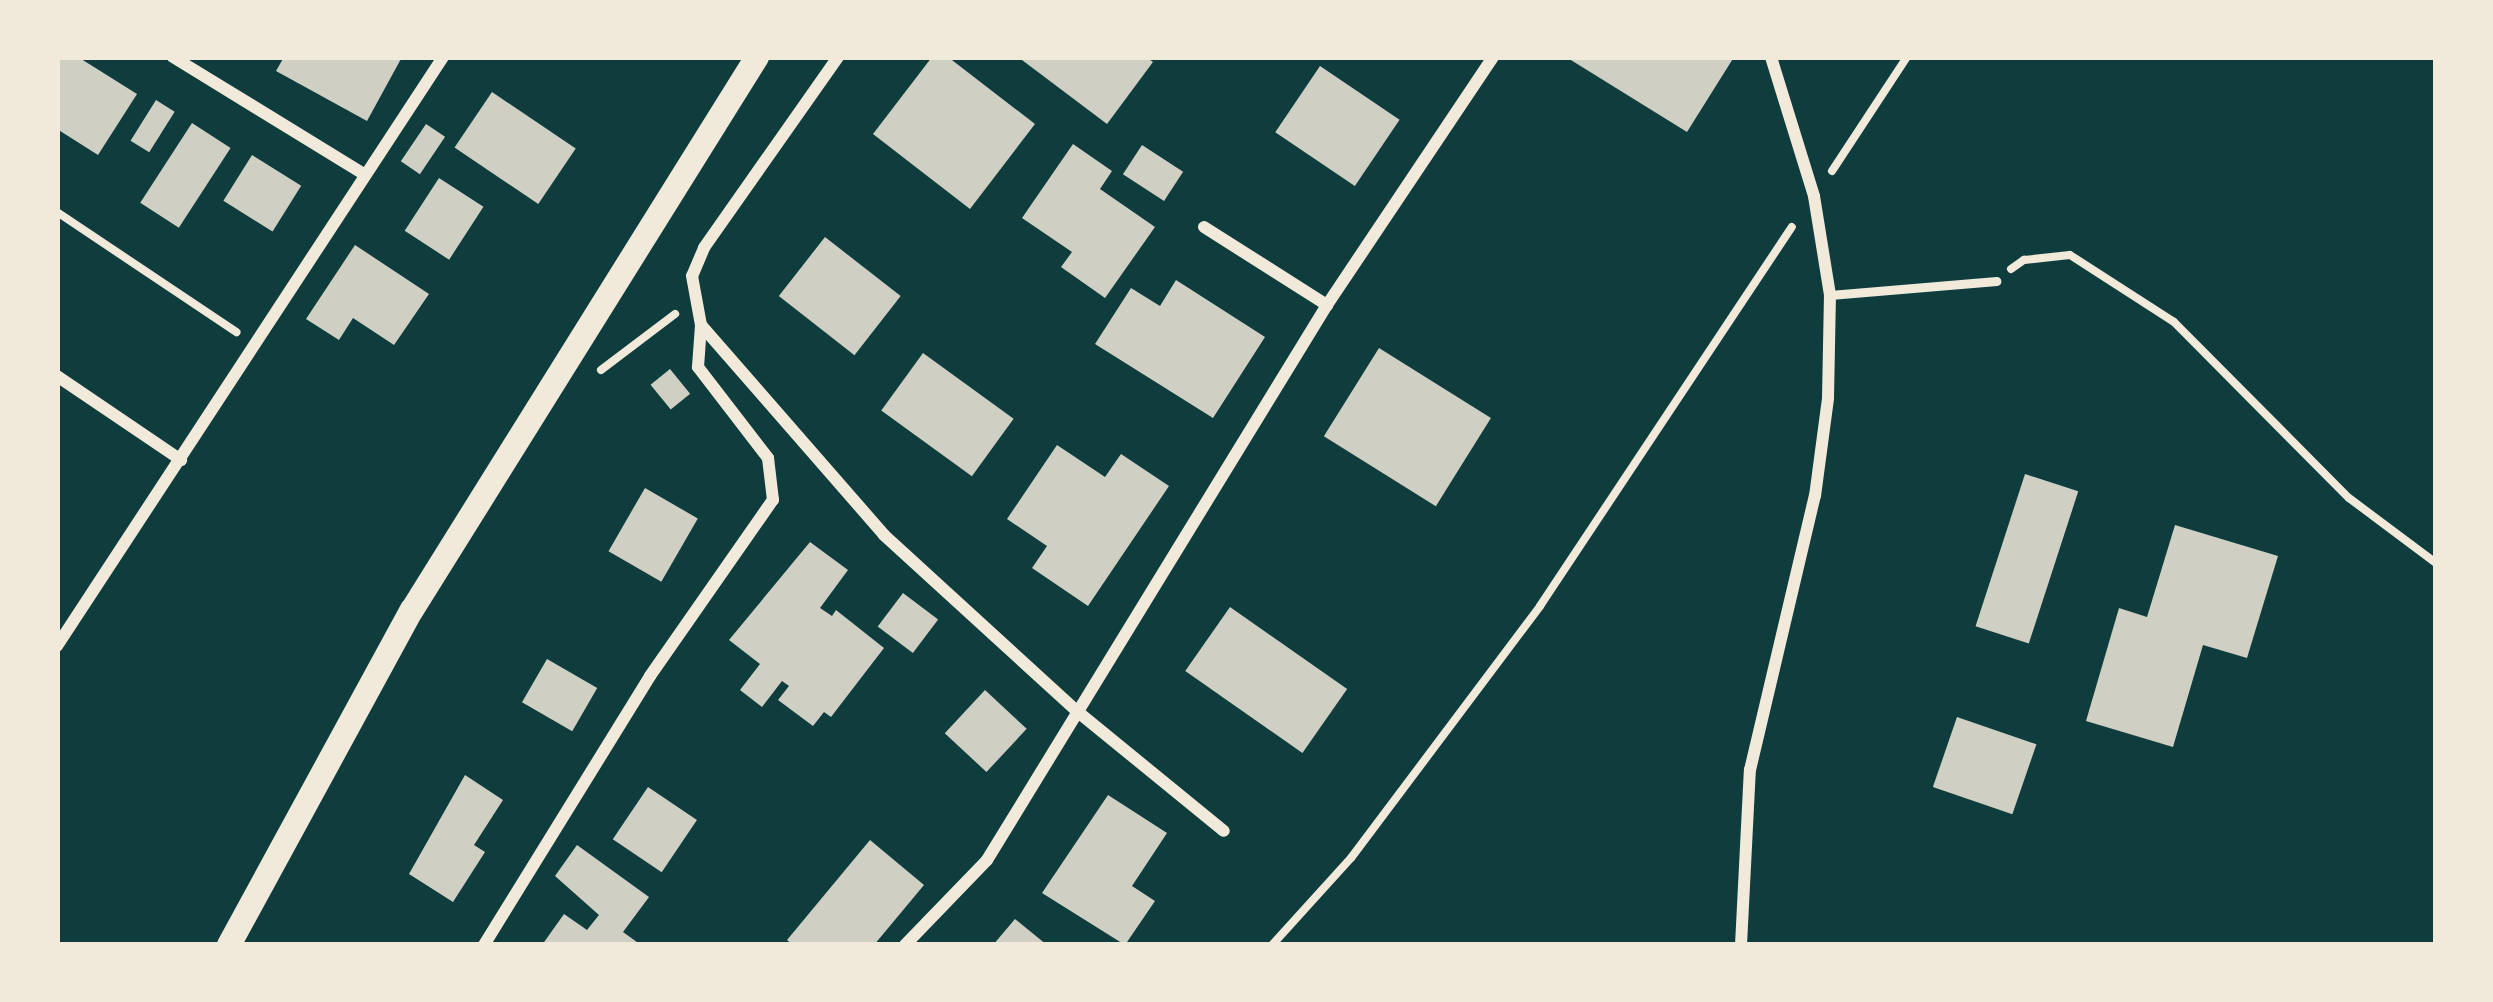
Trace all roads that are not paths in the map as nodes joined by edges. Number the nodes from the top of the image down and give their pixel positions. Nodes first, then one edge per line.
1 (173, 57) edge
2 (442, 57) edge
3 (757, 57) edge
4 (838, 57) edge
5 (1493, 57) edge
6 (1771, 57) edge
7 (364, 174) junction
8 (1204, 227) dead end
9 (1996, 281) road end
10 (1830, 295) junction
11 (1327, 305) junction
12 (701, 325) junction
13 (57, 376) edge
14 (181, 460) junction
15 (57, 646) edge
16 (1078, 712) junction
17 (1224, 831) dead end
18 (229, 945) edge
19 (484, 945) edge
20 (904, 945) edge
21 (1741, 945) edge

1 - 7 street
2 - 7 street
3 - 18 main road
4 - 12 street
5 - 11 street
6 - 10 street
7 - 14 street
8 - 11 street
9 - 10 lane
10 - 21 street
11 - 16 street
12 - 16 street
12 - 19 street
13 - 14 street
14 - 15 street
16 - 17 street
16 - 20 street

